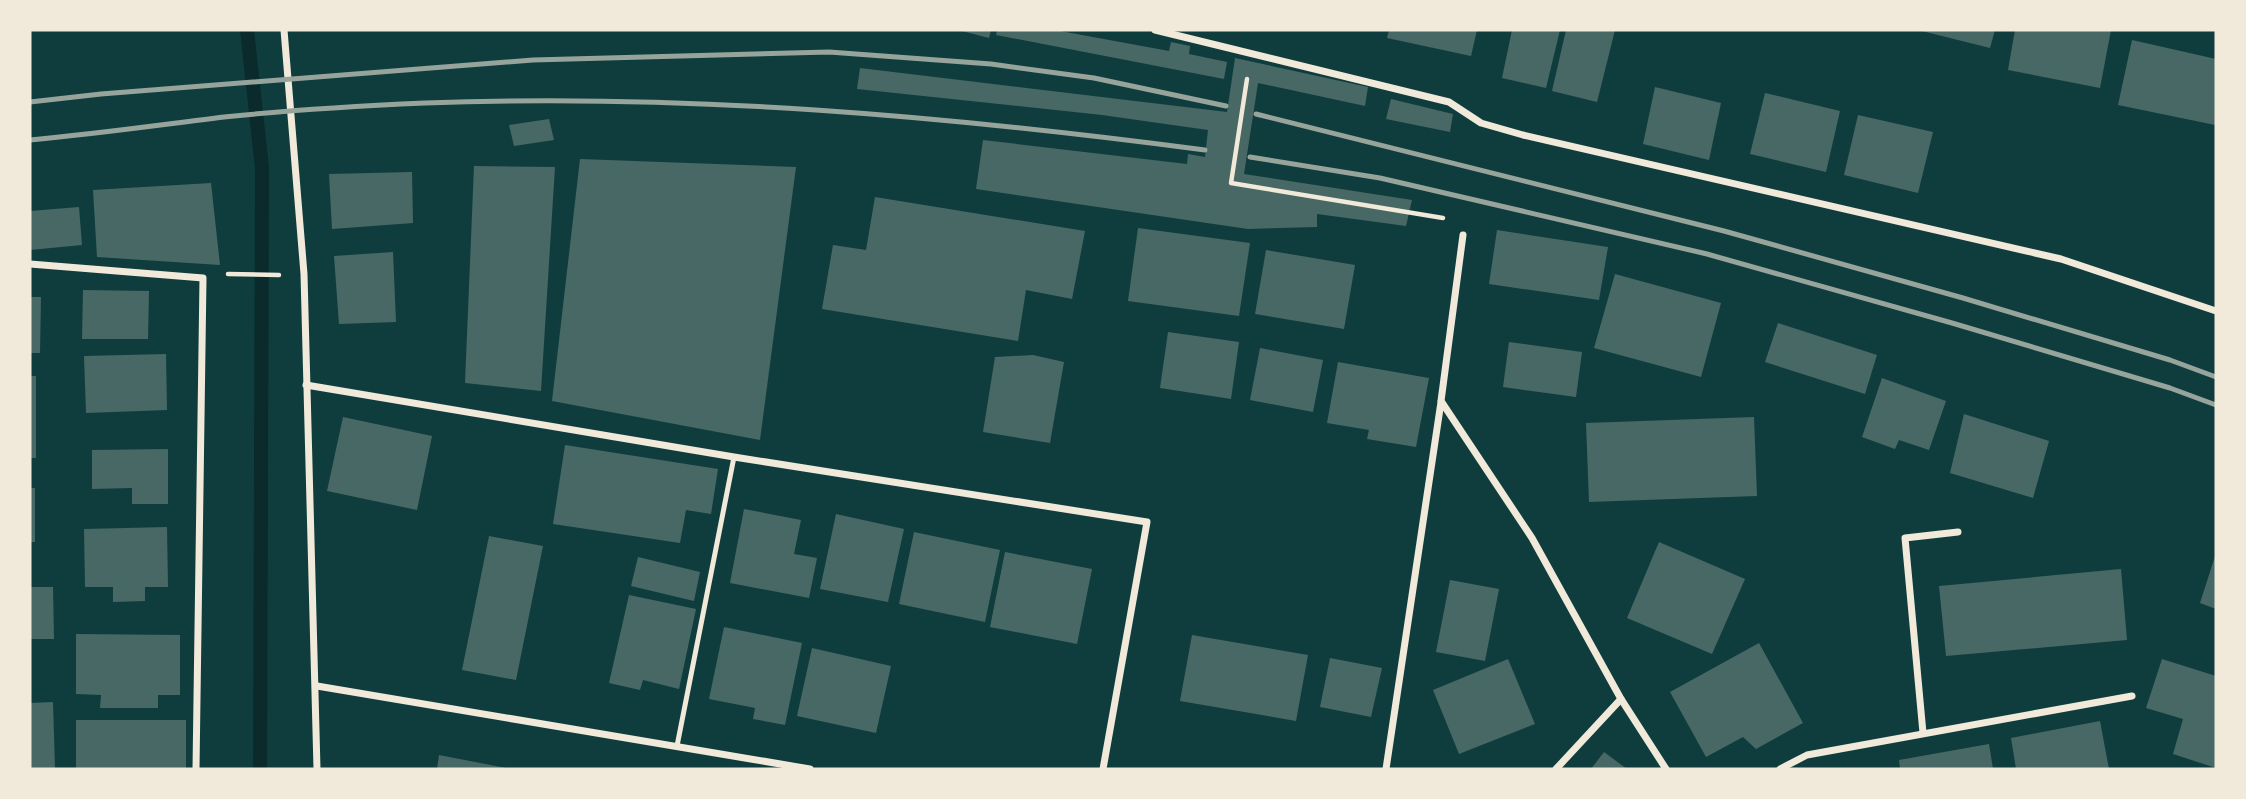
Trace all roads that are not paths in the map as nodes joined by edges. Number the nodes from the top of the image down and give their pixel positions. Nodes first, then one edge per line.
1 (284, 30) edge
2 (1155, 30) edge
3 (1463, 235) dead end
4 (30, 264) edge
5 (2216, 311) edge
6 (306, 385) junction
7 (1441, 401) junction
8 (734, 457) junction
9 (1958, 532) dead end
10 (317, 686) junction
11 (2132, 695) dead end
12 (1621, 699) junction
13 (1923, 733) junction
14 (677, 746) junction
15 (196, 769) edge
16 (317, 769) edge
17 (810, 769) edge
18 (1103, 769) edge
19 (1386, 769) edge
20 (1556, 769) edge
21 (1666, 769) edge
22 (1780, 769) edge

1 - 6 street
2 - 5 street
3 - 7 street
4 - 15 street
6 - 8 street
6 - 10 street
7 - 12 street
7 - 19 street
8 - 14 lane
8 - 18 street
9 - 13 street
10 - 14 street
10 - 16 street
11 - 13 street
12 - 20 street
12 - 21 street
13 - 22 street
14 - 17 street

